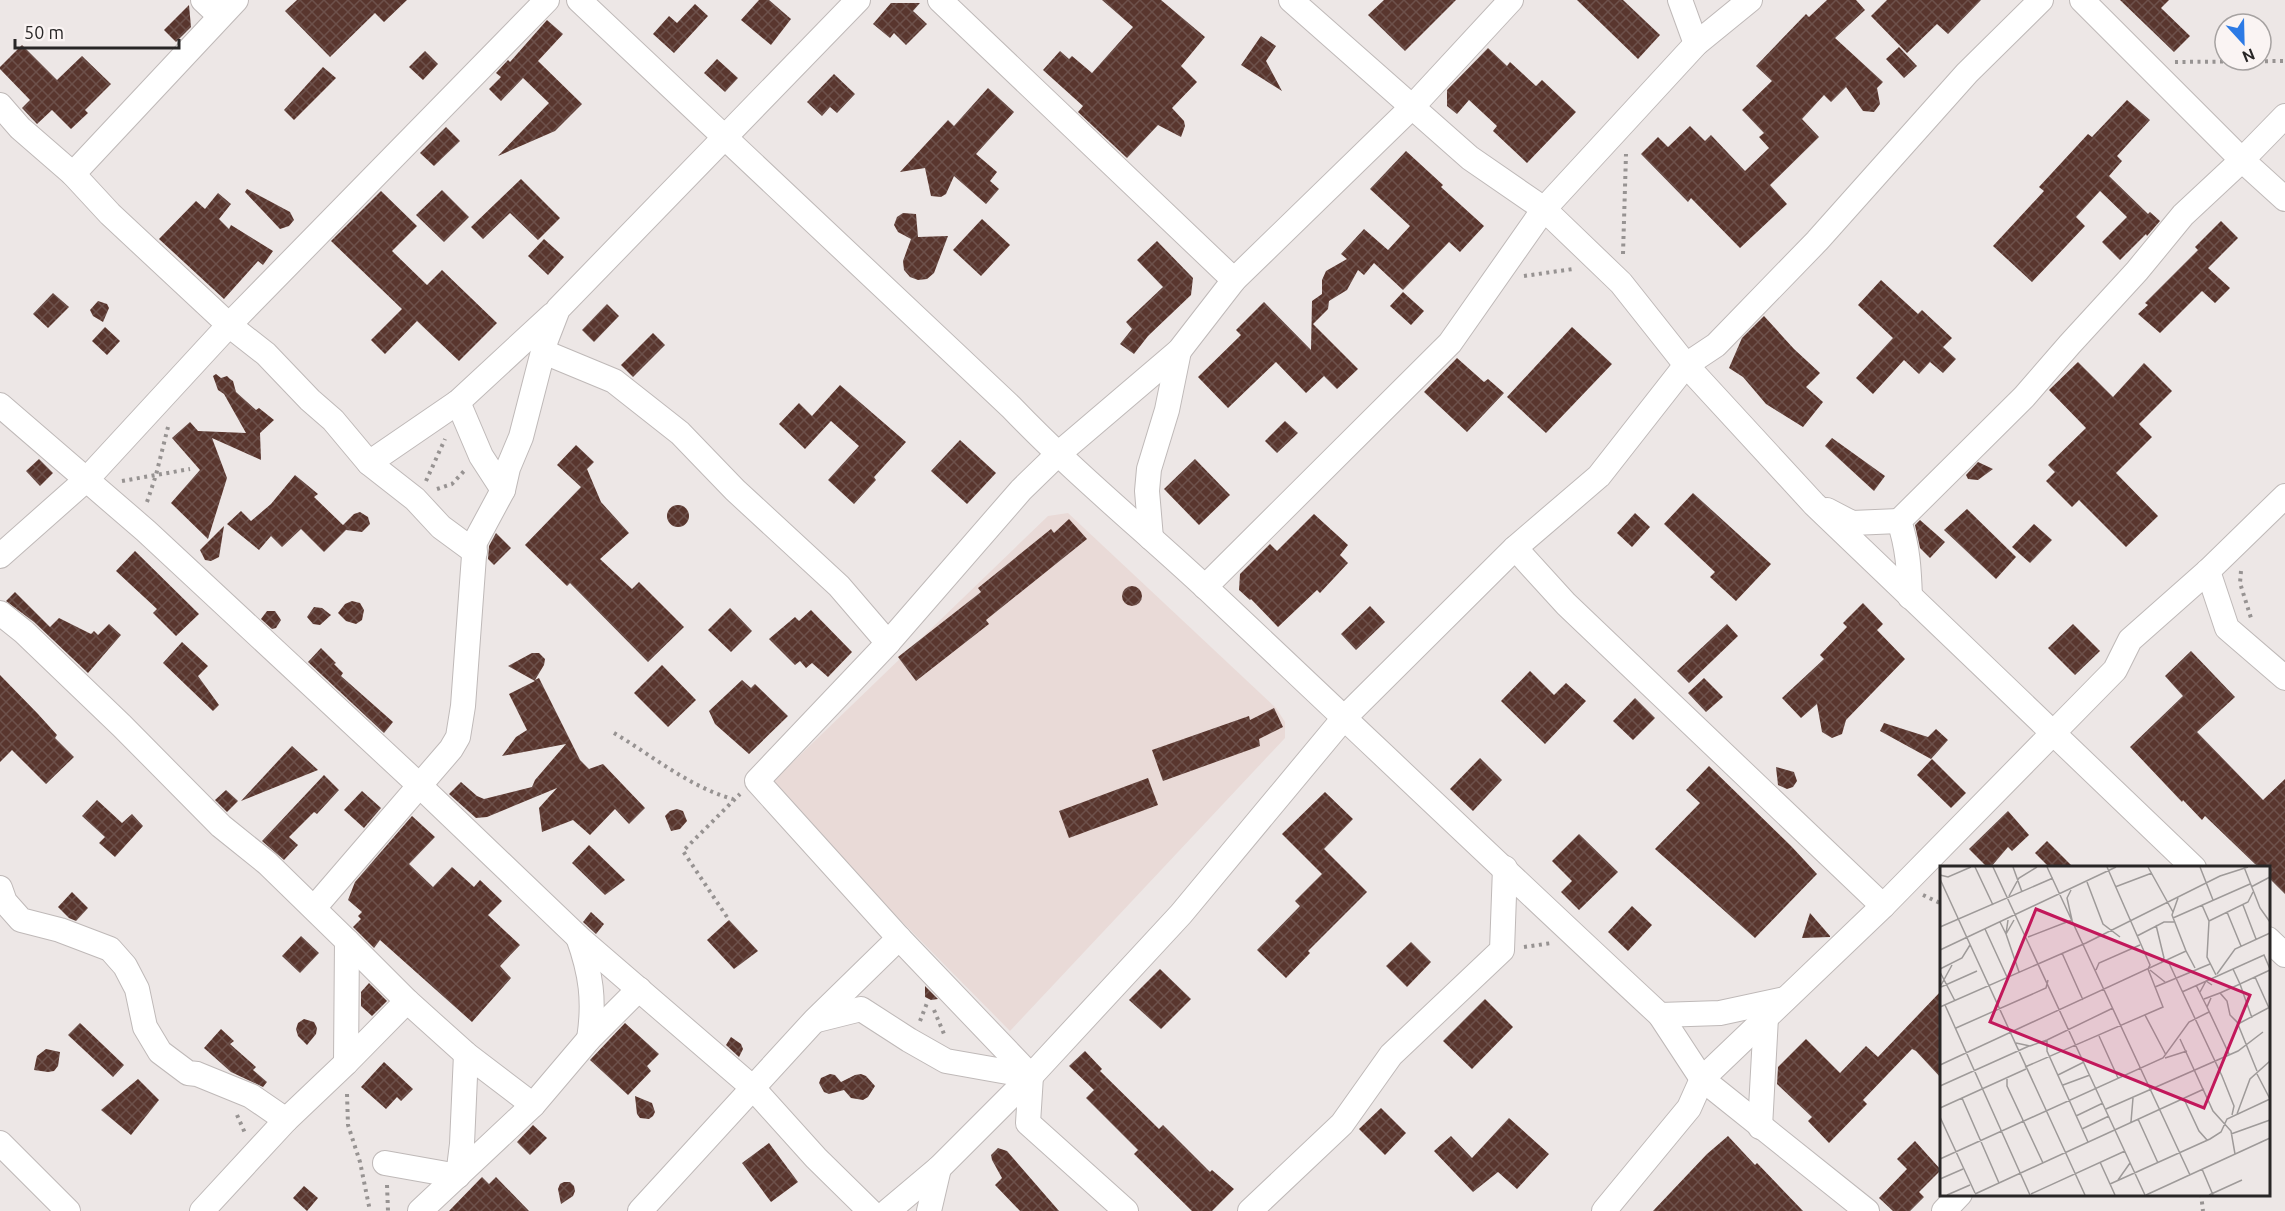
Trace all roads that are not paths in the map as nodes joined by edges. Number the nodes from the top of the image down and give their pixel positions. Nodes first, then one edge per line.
1 (203, 0) edge
2 (547, 0) edge
3 (579, 0) edge
4 (858, 0) edge
5 (940, 0) edge
6 (1291, 0) edge
7 (1511, 0) edge
8 (1680, 0) edge
9 (1750, 0) edge
10 (2041, 0) edge
11 (2082, 0) edge
12 (228, 8) edge
13 (1696, 44) junction
14 (0, 105) edge
15 (1413, 106) junction
16 (2285, 116) edge
17 (727, 137) junction
18 (2242, 160) junction
19 (73, 174) junction
20 (2285, 199) edge
21 (1544, 209) junction
22 (1234, 280) junction
23 (558, 309) junction
24 (230, 325) junction
25 (1179, 351) junction
26 (544, 352) junction
27 (1686, 364) junction
28 (0, 405) edge
29 (464, 418) junction
30 (1057, 455) junction
31 (369, 463) junction
32 (93, 484) junction
33 (503, 490) junction
34 (2285, 496) edge
35 (1814, 504) junction
36 (1899, 521) junction
37 (1151, 538) junction
38 (1515, 548) junction
39 (475, 552) junction
40 (0, 556) edge
41 (2208, 572) junction
42 (1205, 587) junction
43 (1910, 597) junction
44 (0, 613) edge
45 (888, 643) junction
46 (2285, 678) edge
47 (1344, 718) junction
48 (2051, 733) junction
49 (419, 785) junction
50 (2193, 866) edge
51 (1505, 868) junction
52 (2, 899) edge
53 (1883, 906) junction
54 (314, 908) junction
55 (578, 937) junction
56 (899, 938) junction
57 (347, 941) junction
58 (2270, 941) edge
59 (2285, 955) edge
60 (639, 989) junction
61 (1785, 999) junction
62 (407, 1001) junction
63 (1660, 1015) junction
64 (1766, 1017) junction
65 (815, 1020) junction
66 (589, 1039) junction
67 (466, 1054) junction
68 (346, 1063) junction
69 (1031, 1076) junction
70 (1702, 1079) junction
71 (752, 1087) junction
72 (533, 1105) junction
73 (286, 1120) junction
74 (1760, 1127) junction
75 (0, 1143) edge
76 (386, 1163) dead end
77 (939, 1168) junction
78 (458, 1176) junction
79 (1630, 1179) junction
80 (1958, 1196) edge
81 (68, 1211) edge
82 (202, 1211) edge
83 (420, 1211) edge
84 (640, 1211) edge
85 (870, 1211) edge
86 (888, 1211) edge
87 (929, 1211) edge
88 (1126, 1211) edge
89 (1250, 1211) edge
90 (1604, 1211) edge
91 (1628, 1211) edge
92 (1868, 1211) edge
93 (1944, 1211) edge

1 - 12 street
2 - 24 street
3 - 17 street
4 - 17 street
5 - 22 street
6 - 15 street
7 - 15 street
8 - 13 street
9 - 13 street
10 - 27 street
11 - 18 street
12 - 19 street
13 - 21 street
14 - 19 street
15 - 21 street
15 - 22 street
16 - 18 street
17 - 23 street
17 - 30 street
18 - 20 street
18 - 36 street
19 - 24 street
21 - 27 street
21 - 42 street
22 - 25 street
23 - 26 street
23 - 29 street
24 - 31 street
24 - 32 street
25 - 30 street
25 - 37 street
26 - 33 street
26 - 45 street
27 - 35 street
27 - 38 street
28 - 32 street
29 - 31 street
29 - 33 street
30 - 37 street
30 - 45 street
31 - 39 street
32 - 40 street
32 - 49 street
33 - 39 street
34 - 41 street
35 - 36 street
35 - 43 street
36 - 43 street
37 - 42 street
38 - 47 street
38 - 53 street
39 - 49 street
41 - 46 street
41 - 48 street
42 - 47 street
43 - 48 street
44 - 54 street
45 - 56 street
47 - 51 street
47 - 69 street
48 - 50 street
48 - 53 street
49 - 54 street
49 - 55 street
51 - 63 street
51 - 89 street
52 - 73 street
53 - 61 street
54 - 57 street
55 - 60 street
55 - 66 street
56 - 65 street
56 - 69 street
57 - 62 street
57 - 68 street
58 - 59 street
60 - 66 street
60 - 71 street
61 - 63 street
61 - 64 street
62 - 67 street
62 - 68 street
63 - 70 street
64 - 70 street
64 - 74 street
65 - 69 street
65 - 71 street
66 - 72 street
67 - 72 street
67 - 78 street
68 - 73 street
69 - 77 street
69 - 88 street
70 - 74 street
70 - 79 street
71 - 84 street
71 - 85 street
72 - 78 street
73 - 82 street
74 - 92 street
75 - 81 street
76 - 78 street
77 - 86 street
77 - 87 street
78 - 83 street
79 - 90 street
79 - 91 street
80 - 93 street

